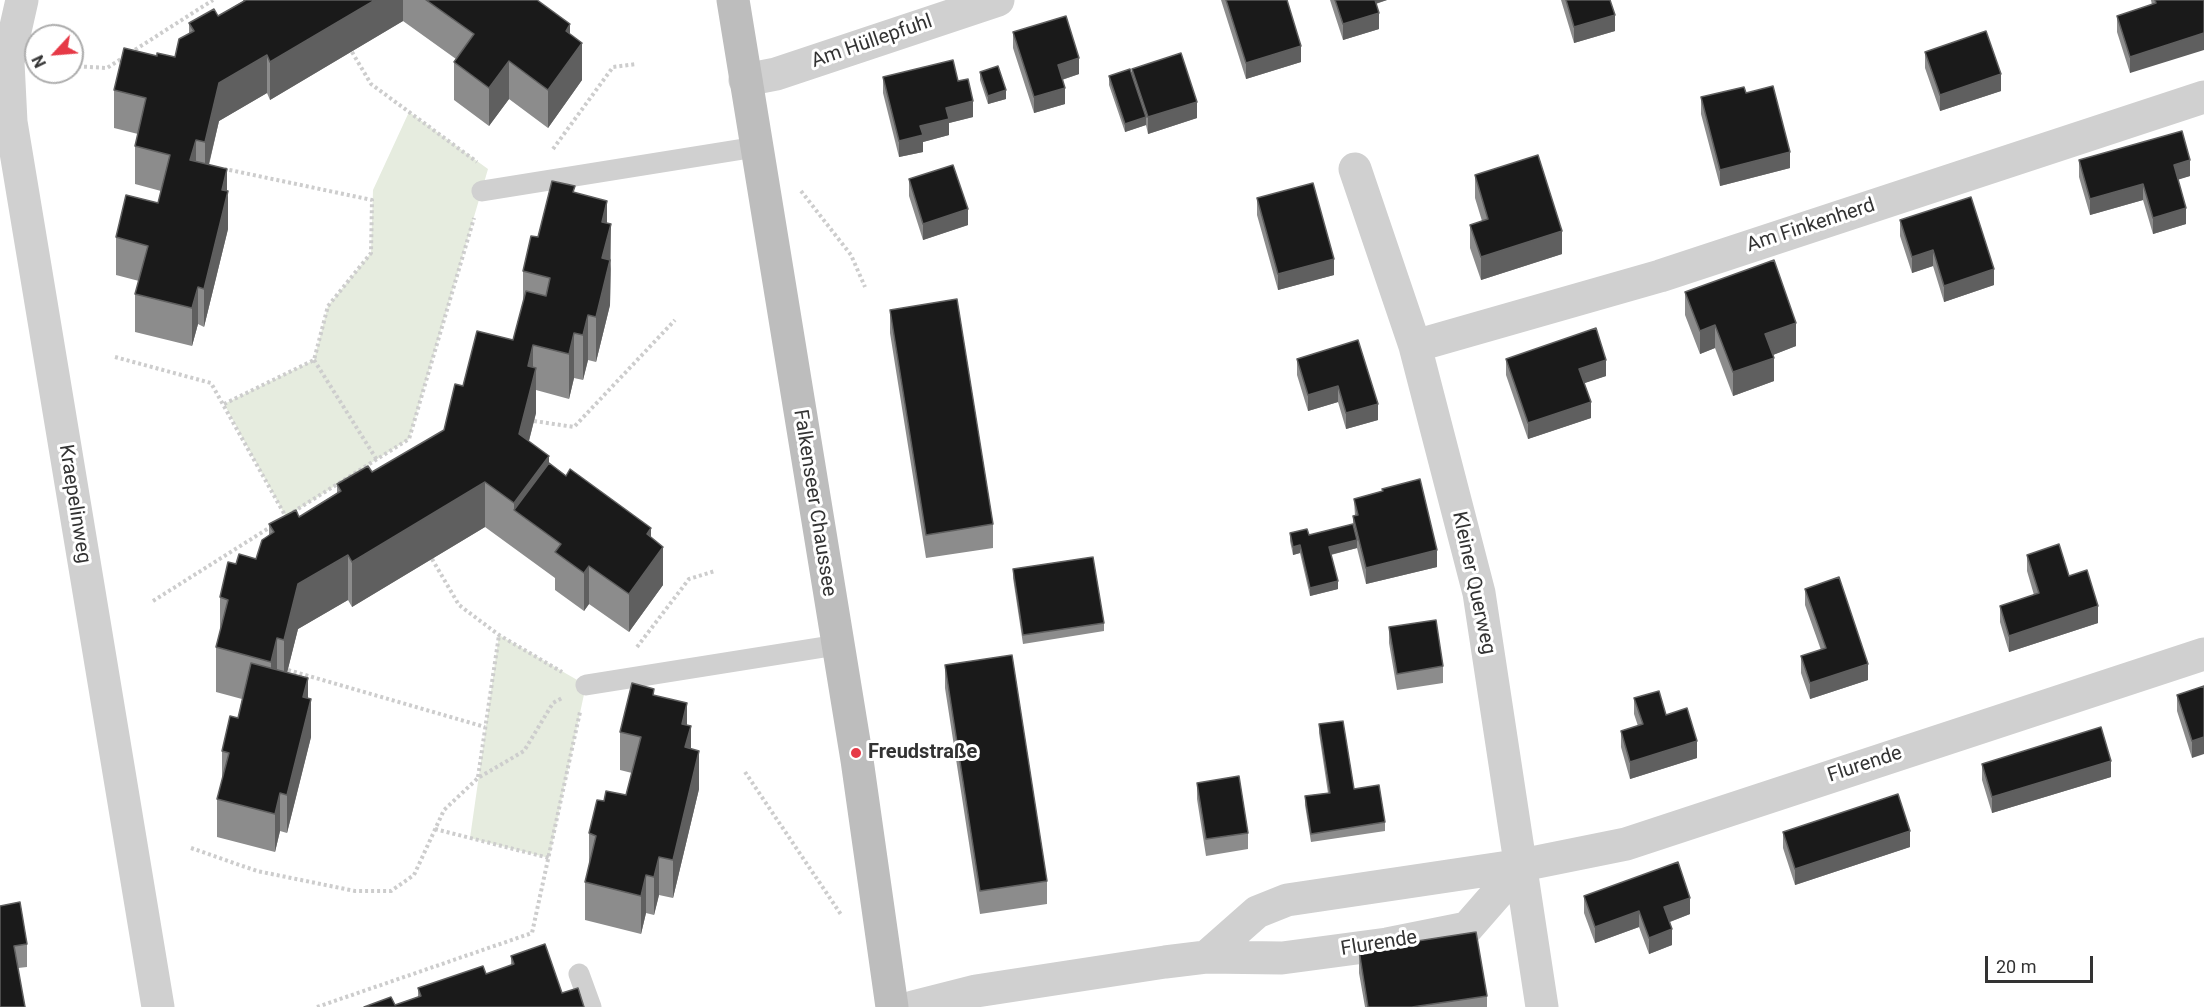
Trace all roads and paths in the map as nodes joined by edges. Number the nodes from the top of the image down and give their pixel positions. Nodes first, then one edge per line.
1 (22, 0) edge
2 (213, 0) edge
3 (733, 0) edge
4 (998, 0) edge
5 (352, 52) edge
6 (637, 64) dead end
7 (84, 67) edge
8 (745, 80) junction
9 (2204, 97) edge
10 (756, 147) junction
11 (220, 168) edge
12 (1355, 169) dead end
13 (540, 182) junction
14 (512, 187) junction
15 (800, 190) dead end
16 (482, 191) joint
17 (865, 287) dead end
18 (675, 320) dead end
19 (1415, 346) junction
20 (115, 357) dead end
21 (314, 360) junction
22 (224, 405) junction
23 (534, 421) edge
24 (377, 459) junction
25 (286, 517) junction
26 (432, 559) edge
27 (715, 571) dead end
28 (153, 601) dead end
29 (499, 635) junction
30 (837, 645) junction
31 (2204, 654) edge
32 (288, 670) edge
33 (623, 680) junction
34 (586, 685) junction
35 (485, 728) junction
36 (746, 772) dead end
37 (478, 778) junction
38 (435, 829) junction
39 (191, 848) dead end
40 (549, 858) junction
41 (1522, 865) junction
42 (847, 922) dead end
43 (1206, 957) junction
44 (579, 974) dead end
45 (158, 1007) edge
46 (317, 1007) edge
47 (591, 1007) edge
48 (892, 1007) edge
49 (913, 1007) edge
50 (1542, 1007) edge

1 - 45 street, Kraepelinweg
2 - 7 path
3 - 8 main road, Falkenseer Chaussee
4 - 8 street, Am Hüllepfuhl
5 - 14 path
6 - 13 path
8 - 10 main road, Falkenseer Chaussee
9 - 19 street, Am Finkenherd
10 - 13 lane
10 - 30 main road, Falkenseer Chaussee
11 - 21 path
12 - 19 street, Kleiner Querweg
13 - 14 lane
14 - 16 lane
15 - 17 path
16 - 24 path
18 - 23 path
19 - 41 street, Kleiner Querweg
20 - 22 path
21 - 22 path
21 - 24 path
22 - 25 path
24 - 25 path
25 - 28 path
26 - 29 path
27 - 33 path
29 - 34 path
29 - 35 path
30 - 33 lane
30 - 48 main road, Falkenseer Chaussee
31 - 41 street, Flurende
32 - 35 path
33 - 34 lane
34 - 37 path
34 - 40 path
35 - 37 path
36 - 42 path
37 - 38 path
38 - 39 path
38 - 40 path
40 - 46 path
41 - 43 street, Flurende
41 - 43 street, Flurende
41 - 50 street, Kleiner Querweg
43 - 49 street, Flurende
44 - 47 lane

